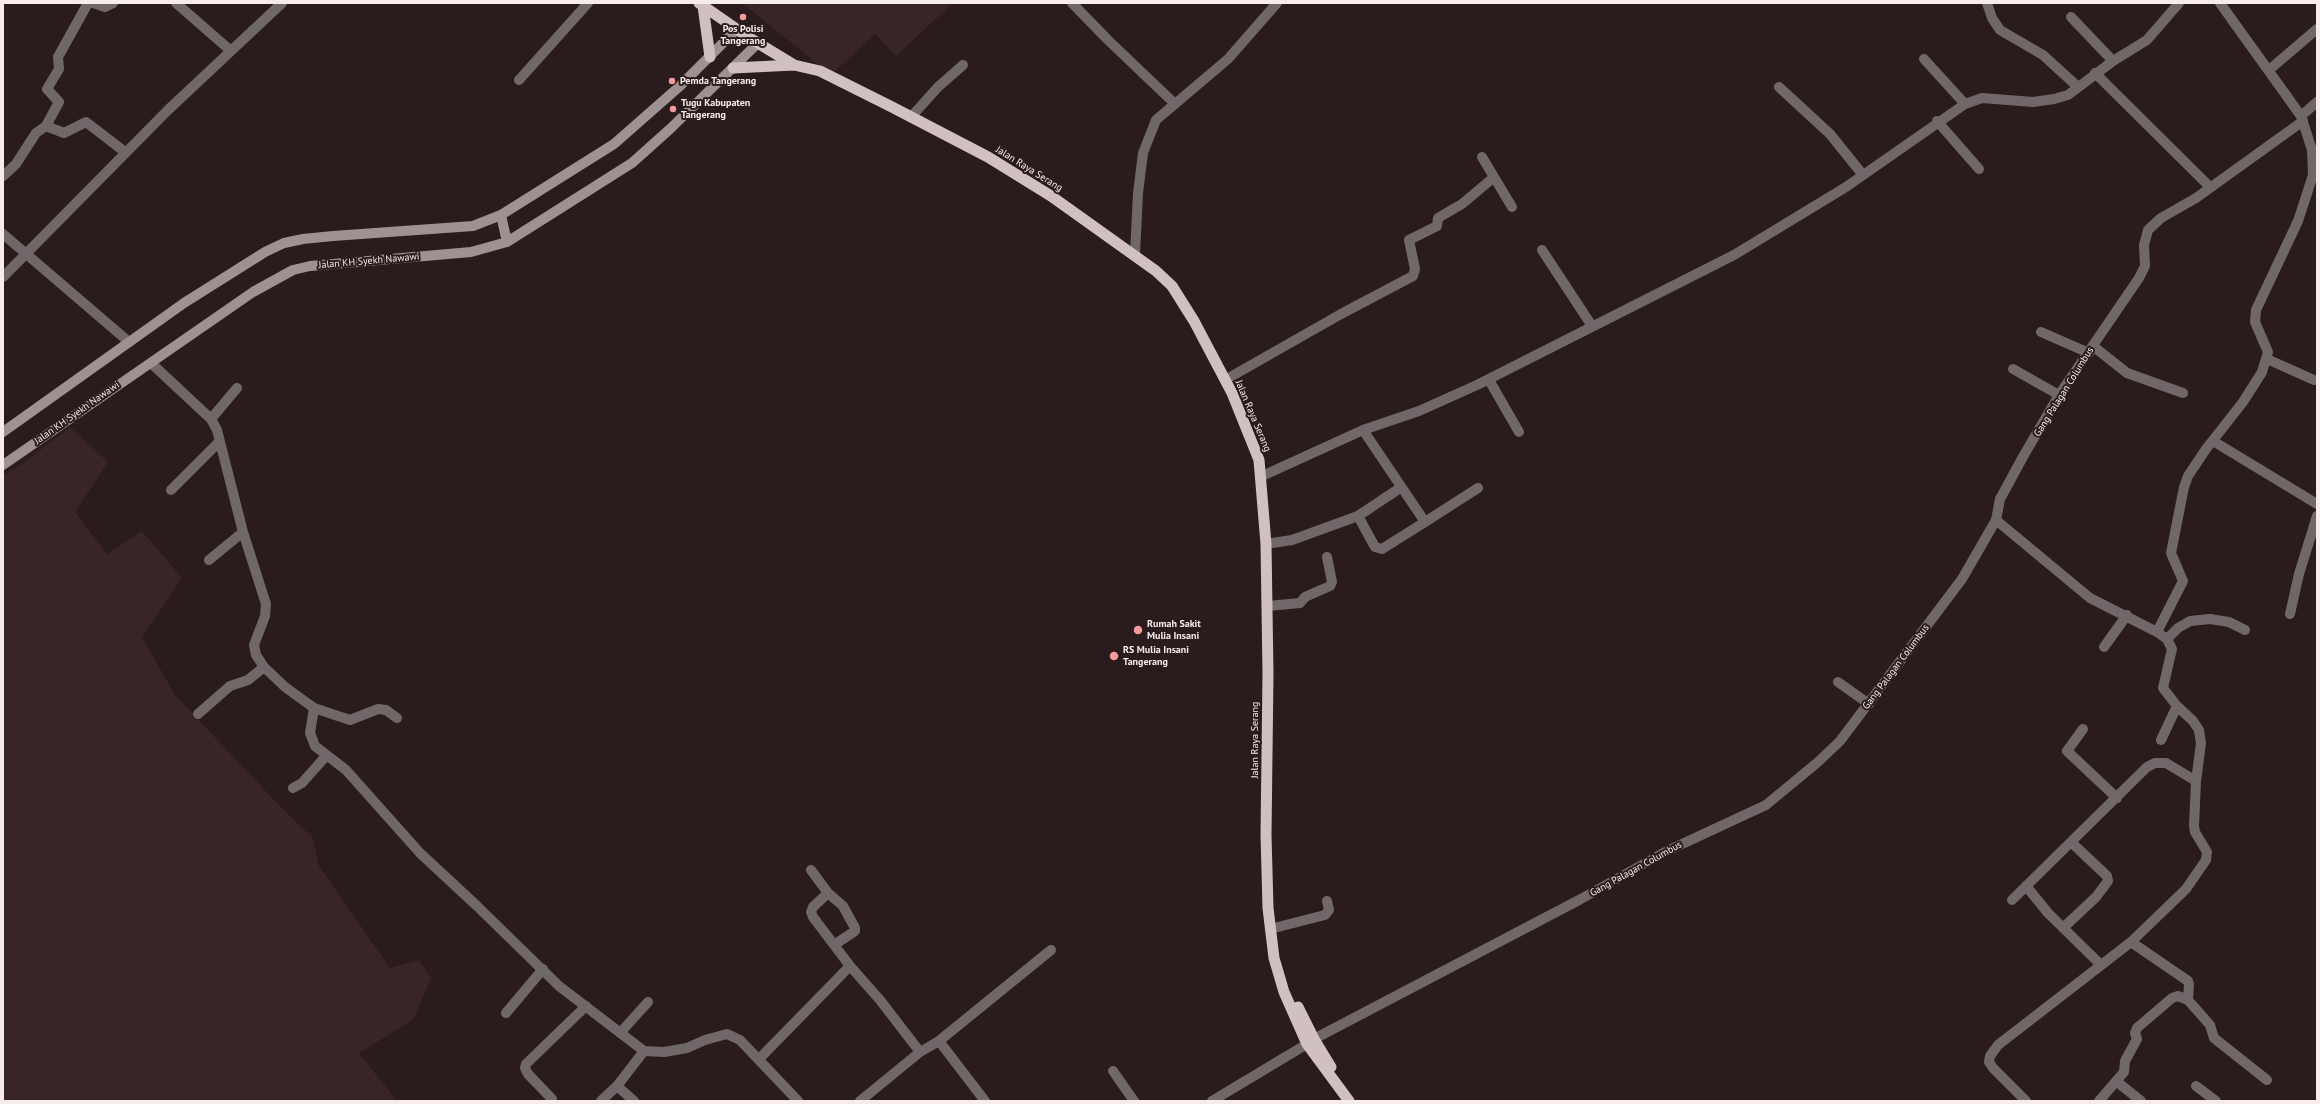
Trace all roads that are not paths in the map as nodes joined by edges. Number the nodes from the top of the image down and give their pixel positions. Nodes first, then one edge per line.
1 (88, 3) edge
2 (93, 3) edge
3 (113, 3) edge
4 (176, 3) edge
5 (282, 3) edge
6 (588, 3) edge
7 (1072, 3) edge
8 (1277, 3) edge
9 (1987, 3) edge
10 (2179, 3) edge
11 (2220, 3) edge
12 (701, 5) edge
13 (2071, 17) dead end
14 (737, 29) junction
15 (2317, 29) edge
16 (758, 43) junction
17 (231, 51) junction
18 (710, 57) junction
19 (1924, 59) dead end
20 (2112, 61) junction
21 (794, 65) junction
22 (963, 65) dead end
23 (733, 68) junction
24 (2269, 70) junction
25 (2095, 74) junction
26 (519, 80) dead end
27 (1779, 88) dead end
28 (2078, 88) junction
29 (2317, 102) edge
30 (1174, 103) junction
31 (1965, 104) junction
32 (911, 117) junction
33 (2302, 118) junction
34 (1937, 121) junction
35 (46, 126) junction
36 (125, 152) junction
37 (1482, 157) dead end
38 (1979, 169) dead end
39 (1863, 175) junction
40 (3, 176) edge
41 (1493, 178) junction
42 (2210, 187) junction
43 (1512, 208) dead end
44 (501, 215) junction
45 (3, 234) edge
46 (507, 242) junction
47 (1542, 250) dead end
48 (25, 254) junction
49 (1134, 254) junction
50 (3, 276) edge
51 (1592, 326) junction
52 (2041, 332) dead end
53 (129, 342) junction
54 (2091, 349) junction
55 (2267, 359) junction
56 (150, 363) junction
57 (2013, 369) dead end
58 (1225, 380) junction
59 (1489, 380) junction
60 (2314, 380) dead end
61 (237, 388) dead end
62 (2183, 393) dead end
63 (2059, 395) junction
64 (210, 420) junction
65 (1363, 430) junction
66 (3, 432) edge
67 (1519, 432) dead end
68 (2213, 441) junction
69 (219, 442) junction
70 (3, 465) edge
71 (1260, 478) junction
72 (1400, 488) junction
73 (1478, 488) dead end
74 (171, 490) dead end
75 (2317, 504) edge
76 (1358, 516) junction
77 (2317, 516) edge
78 (1996, 520) junction
79 (1425, 522) junction
80 (243, 532) junction
81 (1266, 544) junction
82 (1327, 557) dead end
83 (209, 560) dead end
84 (1268, 606) junction
85 (2290, 614) dead end
86 (2127, 615) junction
87 (2245, 630) dead end
88 (2157, 632) junction
89 (2167, 639) junction
90 (2104, 647) dead end
91 (264, 667) junction
92 (1838, 682) dead end
93 (1869, 704) junction
94 (2177, 706) junction
95 (314, 708) junction
96 (198, 714) dead end
97 (397, 718) dead end
98 (2083, 729) dead end
99 (2161, 740) dead end
100 (326, 756) junction
101 (2196, 781) junction
102 (293, 788) dead end
103 (2116, 798) junction
104 (2072, 843) junction
105 (811, 870) dead end
106 (2026, 886) junction
107 (828, 893) junction
108 (2012, 900) dead end
109 (1327, 901) dead end
110 (2063, 928) junction
111 (1270, 929) junction
112 (2131, 942) junction
113 (834, 945) junction
114 (1050, 950) dead end
115 (2101, 965) junction
116 (850, 966) junction
117 (543, 970) junction
118 (2188, 1000) junction
119 (648, 1002) dead end
120 (586, 1006) junction
121 (506, 1013) dead end
122 (620, 1034) junction
123 (939, 1041) junction
124 (1310, 1042) junction
125 (644, 1051) junction
126 (920, 1052) junction
127 (759, 1059) junction
128 (1113, 1071) dead end
129 (2266, 1080) dead end
130 (2116, 1081) junction
131 (617, 1086) junction
132 (2196, 1086) dead end
133 (552, 1099) dead end
134 (601, 1101) edge
135 (634, 1101) edge
136 (798, 1101) edge
137 (860, 1101) edge
138 (985, 1101) edge
139 (1134, 1101) edge
140 (1212, 1101) edge
141 (1349, 1101) edge
142 (1353, 1101) edge
143 (2026, 1101) edge
144 (2099, 1101) edge
145 (2141, 1101) edge
146 (2216, 1101) edge

1 - 35 street
2 - 3 street
4 - 17 street
5 - 17 street
6 - 26 street
7 - 30 street
8 - 30 street
9 - 28 street
10 - 20 street
11 - 24 street
12 - 14 highway, Jalan Raya Serang
12 - 18 highway
13 - 20 street
14 - 16 highway, Jalan Raya Serang
14 - 18 main road
15 - 24 street
16 - 21 highway, Jalan Raya Serang
16 - 23 main road, Jalan KH Syekh Nawawi
17 - 36 street
18 - 44 main road
19 - 31 street
20 - 25 street
21 - 23 highway
21 - 32 highway, Jalan Raya Serang
22 - 32 street
23 - 46 main road, Jalan KH Syekh Nawawi
24 - 33 street
25 - 28 street
25 - 42 street
27 - 39 street
28 - 31 street
29 - 33 street, Gang Palagan Columbus
30 - 49 street
31 - 34 street
32 - 49 highway, Jalan Raya Serang
33 - 42 street, Gang Palagan Columbus
33 - 55 street
34 - 38 street
34 - 39 street
35 - 36 street
35 - 40 street
36 - 48 street
37 - 41 street
39 - 51 street
41 - 43 street
41 - 58 street
42 - 54 street, Gang Palagan Columbus
44 - 46 main road
44 - 53 main road
45 - 48 street
46 - 56 main road, Jalan KH Syekh Nawawi
47 - 51 street
48 - 50 street
48 - 53 street
49 - 58 highway, Jalan Raya Serang
51 - 59 street
52 - 54 street
53 - 66 main road
54 - 62 street
54 - 63 street, Gang Palagan Columbus
55 - 60 street
55 - 68 street
56 - 64 street
56 - 70 main road, Jalan KH Syekh Nawawi
57 - 63 street
58 - 71 highway, Jalan Raya Serang
59 - 65 street
59 - 67 street
61 - 64 street
63 - 78 street, Gang Palagan Columbus
64 - 69 street
65 - 71 street
65 - 72 street
68 - 75 street
68 - 88 street
69 - 74 street
69 - 80 street
71 - 81 highway, Jalan Raya Serang
72 - 76 street
72 - 79 street
73 - 79 street
76 - 79 street
76 - 81 street
77 - 85 street
78 - 86 street
78 - 93 street, Gang Palagan Columbus
80 - 83 street
80 - 91 street
81 - 84 highway, Jalan Raya Serang
82 - 84 street
84 - 111 highway, Jalan Raya Serang
86 - 88 street
86 - 90 street
87 - 89 street
88 - 89 street
89 - 94 street
91 - 95 street
91 - 96 street
92 - 93 street
93 - 124 street, Gang Palagan Columbus
94 - 99 street
94 - 101 street
95 - 97 street
95 - 100 street
98 - 103 street
100 - 102 street
100 - 117 street
101 - 103 street
101 - 112 street
103 - 104 street
104 - 106 street
104 - 110 street
105 - 107 street
106 - 108 street
106 - 110 street
107 - 113 street
107 - 113 street
109 - 111 street
110 - 115 street
111 - 124 highway, Jalan Raya Serang
112 - 115 street
112 - 118 street
113 - 116 street
114 - 123 street
115 - 143 street
116 - 126 street
116 - 127 street
117 - 120 street
117 - 121 street
118 - 129 street
118 - 130 street
119 - 122 street
120 - 122 street
120 - 133 street
122 - 125 street
123 - 126 street
123 - 138 street
124 - 140 street, Gang Palagan Columbus
124 - 141 highway
124 - 142 highway
125 - 127 street
125 - 131 street
126 - 137 street
127 - 136 street
128 - 139 street
130 - 144 street
130 - 145 street
131 - 134 street
131 - 135 street
132 - 146 street

